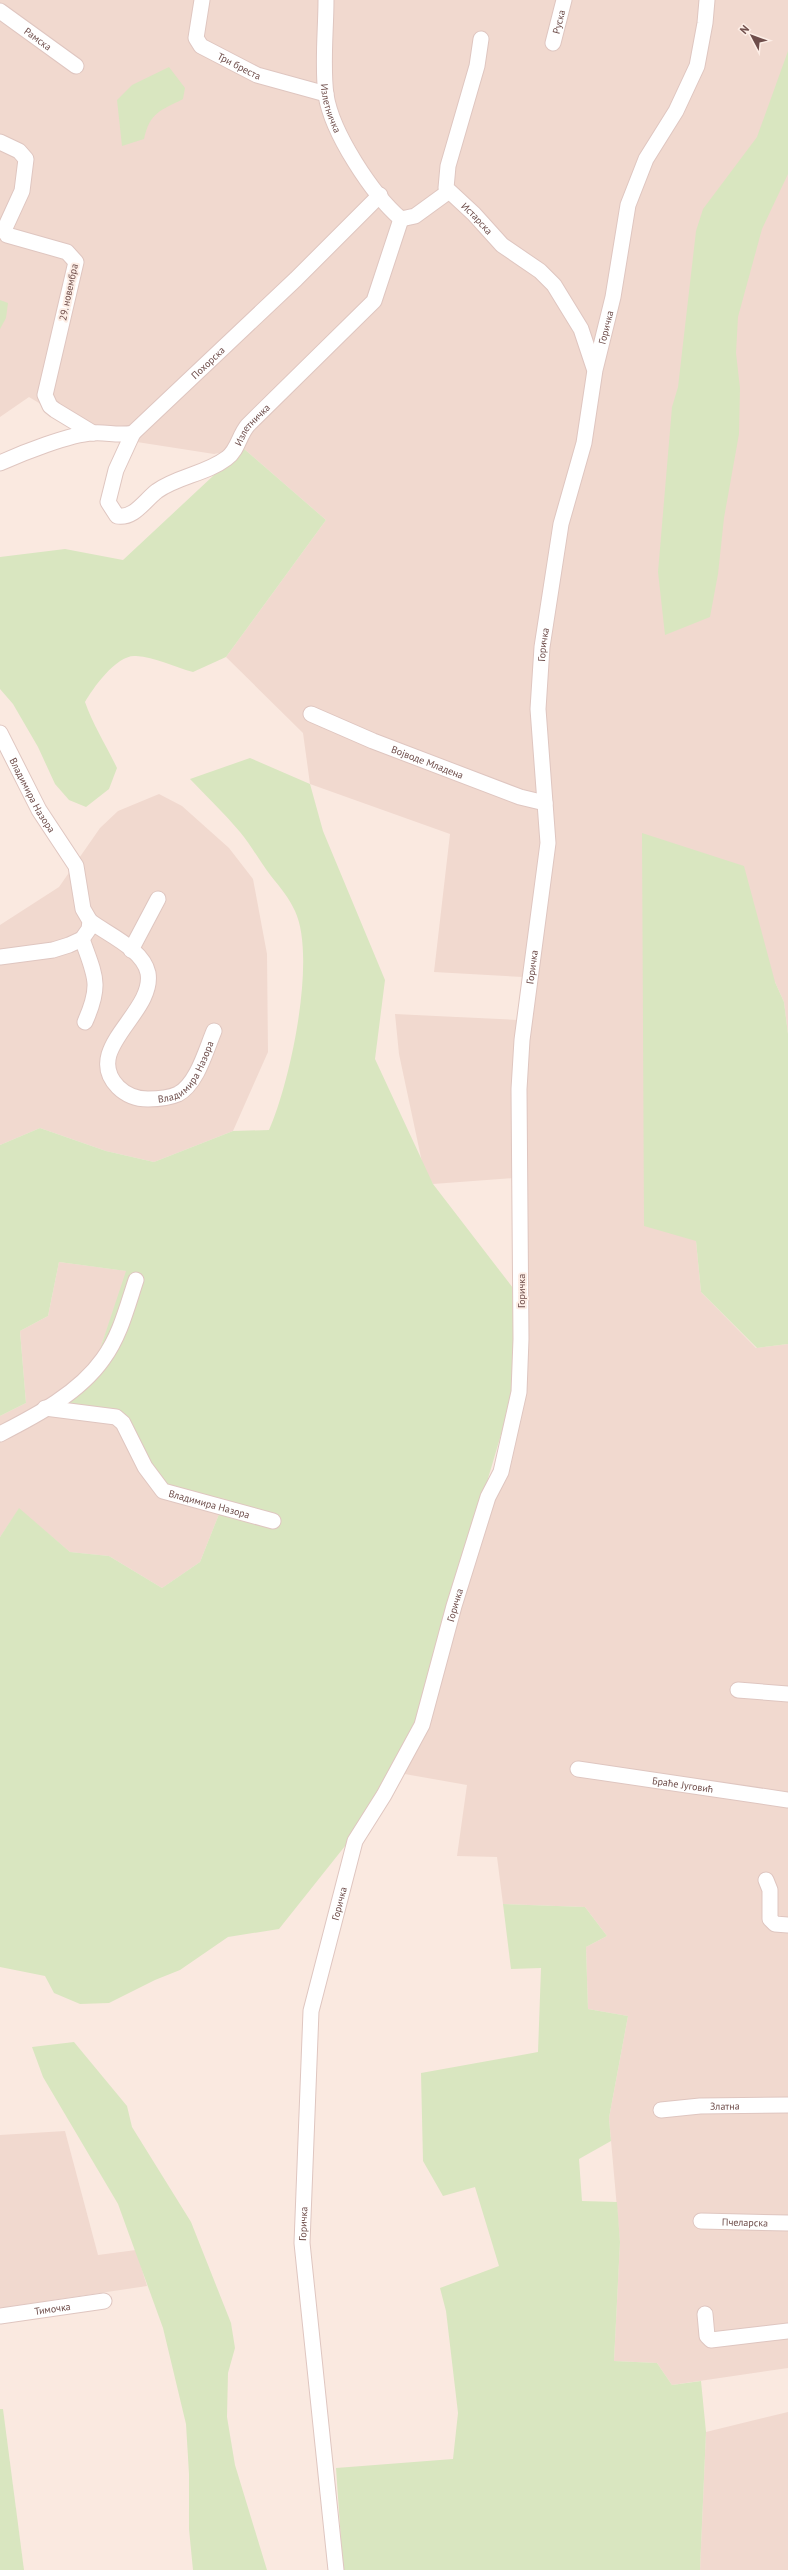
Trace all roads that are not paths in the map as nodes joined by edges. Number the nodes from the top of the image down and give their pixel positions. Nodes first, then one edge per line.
1 (202, 0) edge
2 (326, 0) edge
3 (564, 0) edge
4 (706, 0) edge
5 (0, 11) edge
6 (481, 39) dead end
7 (553, 43) dead end
8 (76, 66) dead end
9 (326, 94) junction
10 (0, 142) edge
11 (448, 192) junction
12 (380, 195) junction
13 (401, 219) junction
14 (595, 370) junction
15 (93, 433) junction
16 (133, 433) junction
17 (0, 463) edge
18 (312, 714) dead end
19 (0, 733) edge
20 (545, 803) junction
21 (158, 899) dead end
22 (90, 921) junction
23 (82, 939) junction
24 (131, 950) junction
25 (0, 957) edge
26 (85, 1022) dead end
27 (214, 1031) dead end
28 (136, 1280) dead end
29 (45, 1408) junction
30 (0, 1434) edge
31 (274, 1521) dead end
32 (738, 1690) dead end
33 (788, 1694) edge
34 (578, 1769) dead end
35 (788, 1800) edge
36 (766, 1880) dead end
37 (788, 1925) edge
38 (788, 2105) edge
39 (661, 2110) dead end
40 (701, 2220) dead end
41 (788, 2222) edge
42 (104, 2301) dead end
43 (705, 2314) dead end
44 (0, 2316) edge
45 (788, 2331) edge
46 (336, 2570) edge

1 - 9 street, Три бреста
2 - 9 street, Излетничка
3 - 7 street, Руска
4 - 14 street, Горичка
5 - 8 street, Рамска
6 - 11 street
9 - 12 street, Излетничка
10 - 15 street, 29. новембра
11 - 13 street
11 - 14 street, Истарска
12 - 13 street, Излетничка
12 - 16 street, Похорска
13 - 16 street, Излетничка
14 - 20 street, Горичка
15 - 16 street
15 - 17 street
18 - 20 street, Војводе Младена
19 - 22 street, Владимира Назора
20 - 46 street, Горичка
21 - 24 street
22 - 23 street
22 - 24 street, Владимира Назора
23 - 25 street
23 - 26 street
24 - 27 street, Владимира Назора
28 - 29 street
29 - 30 street
29 - 31 street, Владимира Назора
32 - 33 street
34 - 35 street, Браће Југовић
36 - 37 street
38 - 39 street, Златна
40 - 41 street, Пчеларска
42 - 44 street, Тимочка
43 - 45 street

